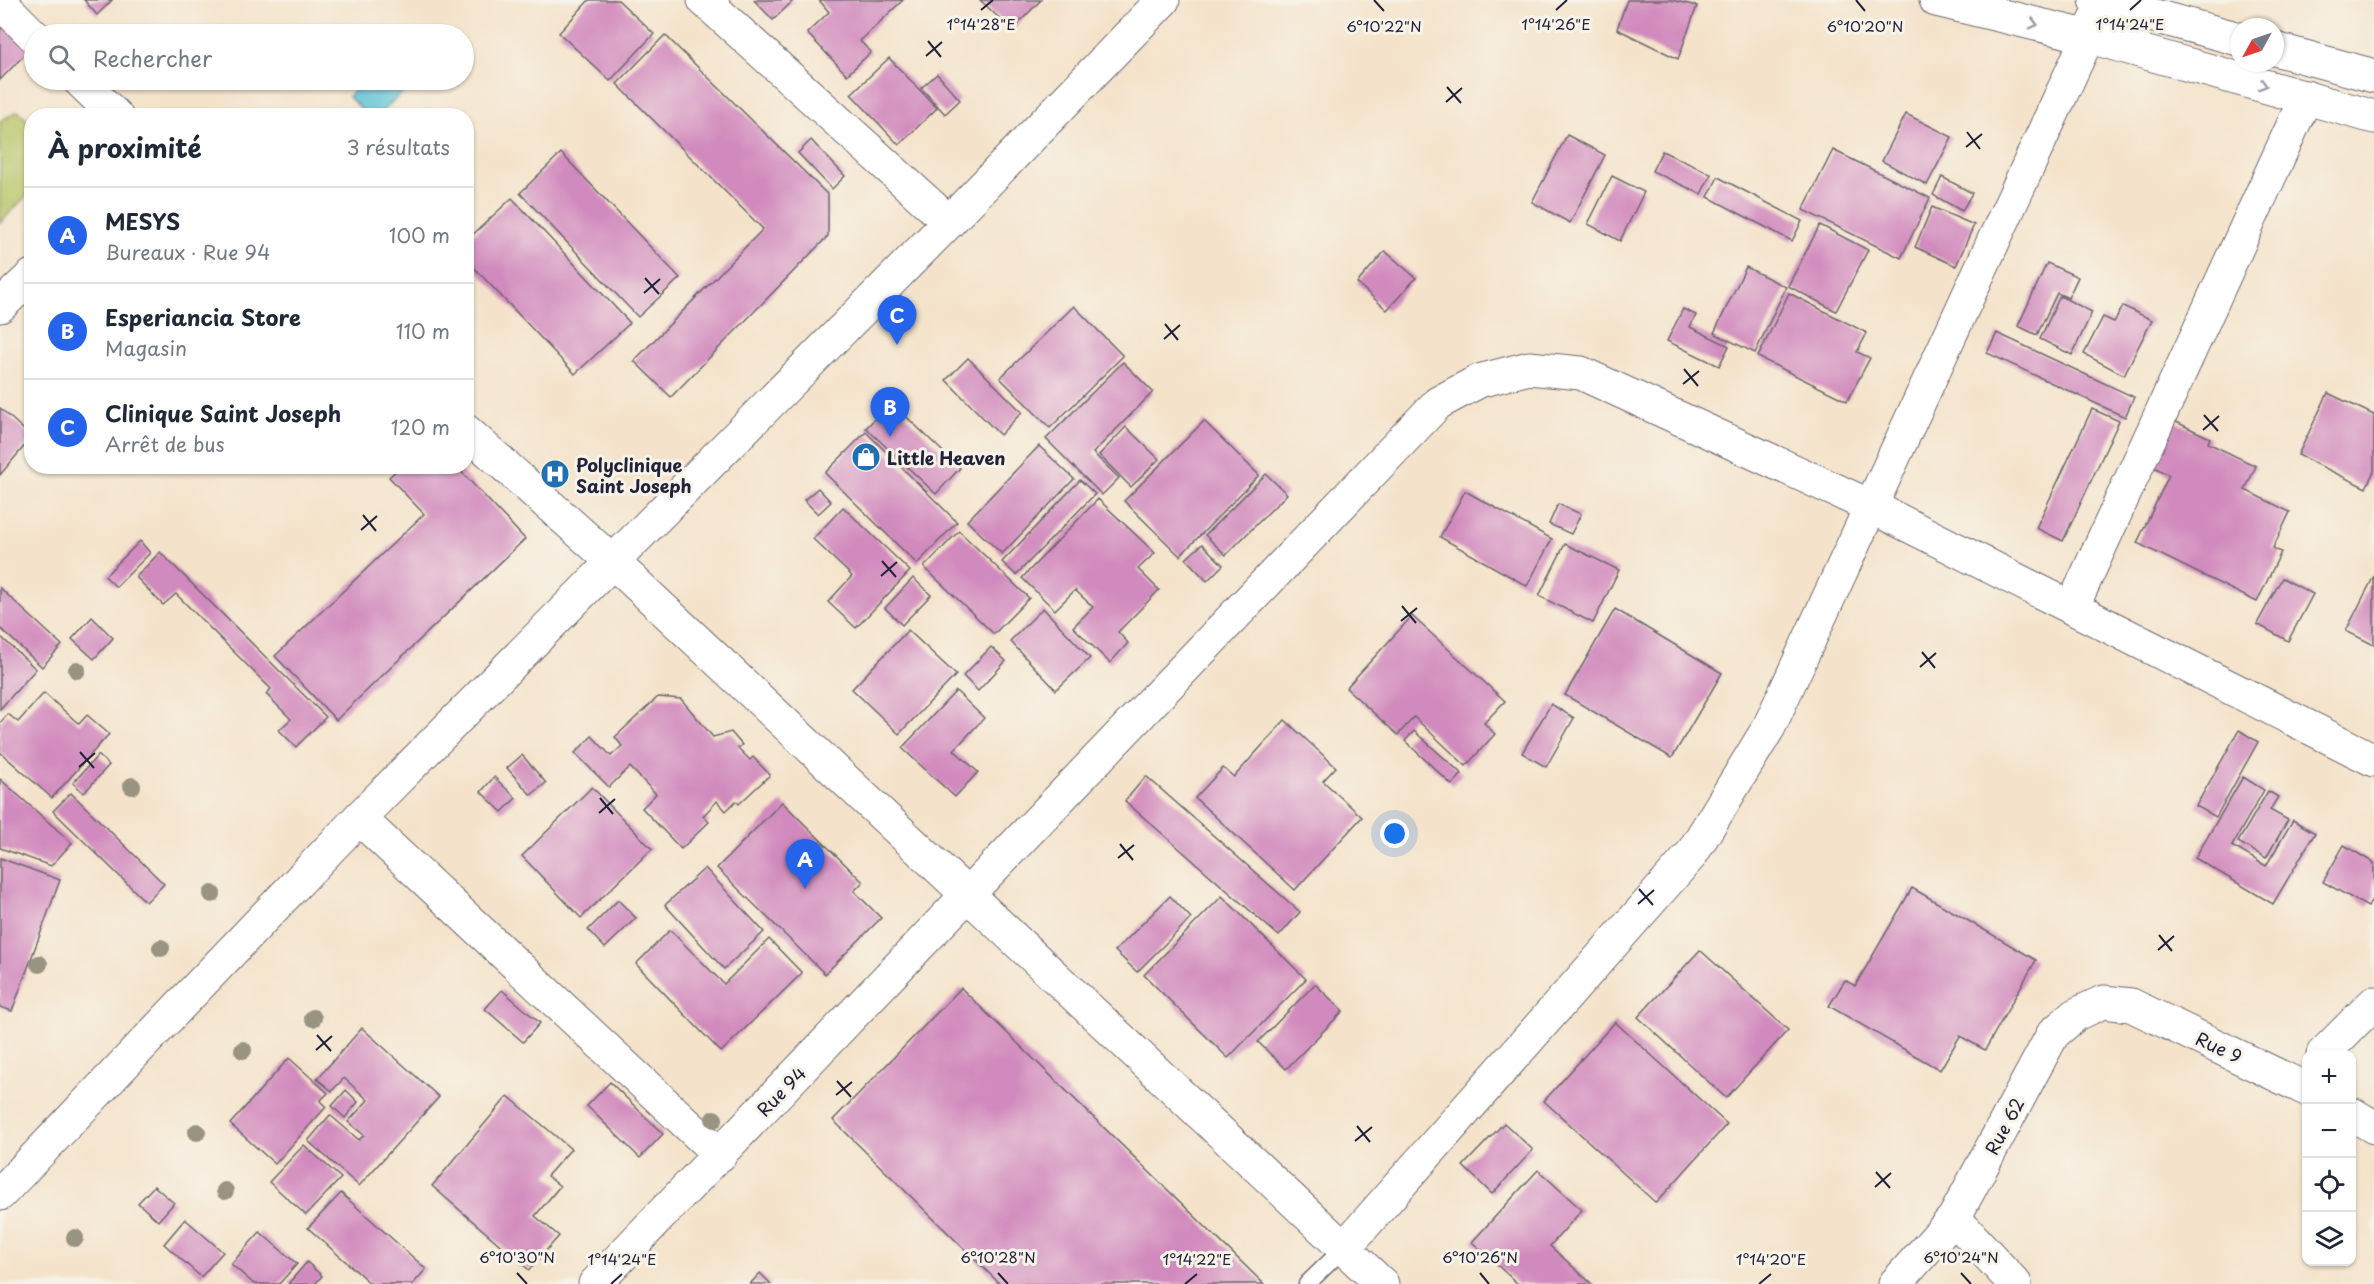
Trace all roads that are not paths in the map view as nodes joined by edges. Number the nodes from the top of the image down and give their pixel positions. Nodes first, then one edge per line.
1 (704, 0) edge
2 (1163, 0) edge
3 (1936, 0) edge
4 (2100, 1) edge
5 (0, 2) edge
6 (24, 26) edge
7 (2090, 37) junction
8 (2230, 37) edge
9 (2284, 51) edge
10 (2374, 76) edge
11 (90, 90) edge
12 (2306, 97) junction
13 (108, 108) edge
14 (2374, 117) edge
15 (949, 222) junction
16 (24, 284) edge
17 (0, 306) edge
18 (474, 438) edge
19 (1872, 507) junction
20 (613, 562) junction
21 (2072, 608) junction
22 (2374, 760) edge
23 (359, 818) junction
24 (967, 897) junction
25 (2374, 1003) edge
26 (2131, 1005) joint
27 (2327, 1050) edge
28 (2302, 1080) edge
29 (2356, 1116) edge
30 (2374, 1127) edge
31 (720, 1155) junction
32 (0, 1194) edge
33 (1954, 1218) junction
34 (1344, 1248) junction
35 (595, 1284) edge
36 (1307, 1284) edge
37 (1382, 1284) edge
38 (1895, 1284) edge
39 (2015, 1284) edge

1 - 15 street
2 - 15 street
3 -> 7 street
4 - 7 street
4 - 8 street
5 - 6 street
7 -> 12 street
7 - 19 street
9 - 10 street
11 - 13 street
12 - 14 street
12 - 21 street
15 - 20 street
16 - 17 street
18 - 20 street
19 - 21 street, Rue 94
19 - 24 street, Rue 94
19 - 34 street
20 - 23 street
20 - 24 street
21 - 22 street, Rue 94
23 - 31 street
23 - 32 street
24 - 31 street, Rue 94
24 - 34 street
25 - 27 street
26 - 28 street, Rue 9
26 - 33 street, Rue 62
29 - 30 street
31 - 35 street, Rue 94
33 - 38 street, Rue 62
33 - 39 street
34 - 36 lane
34 - 37 street

